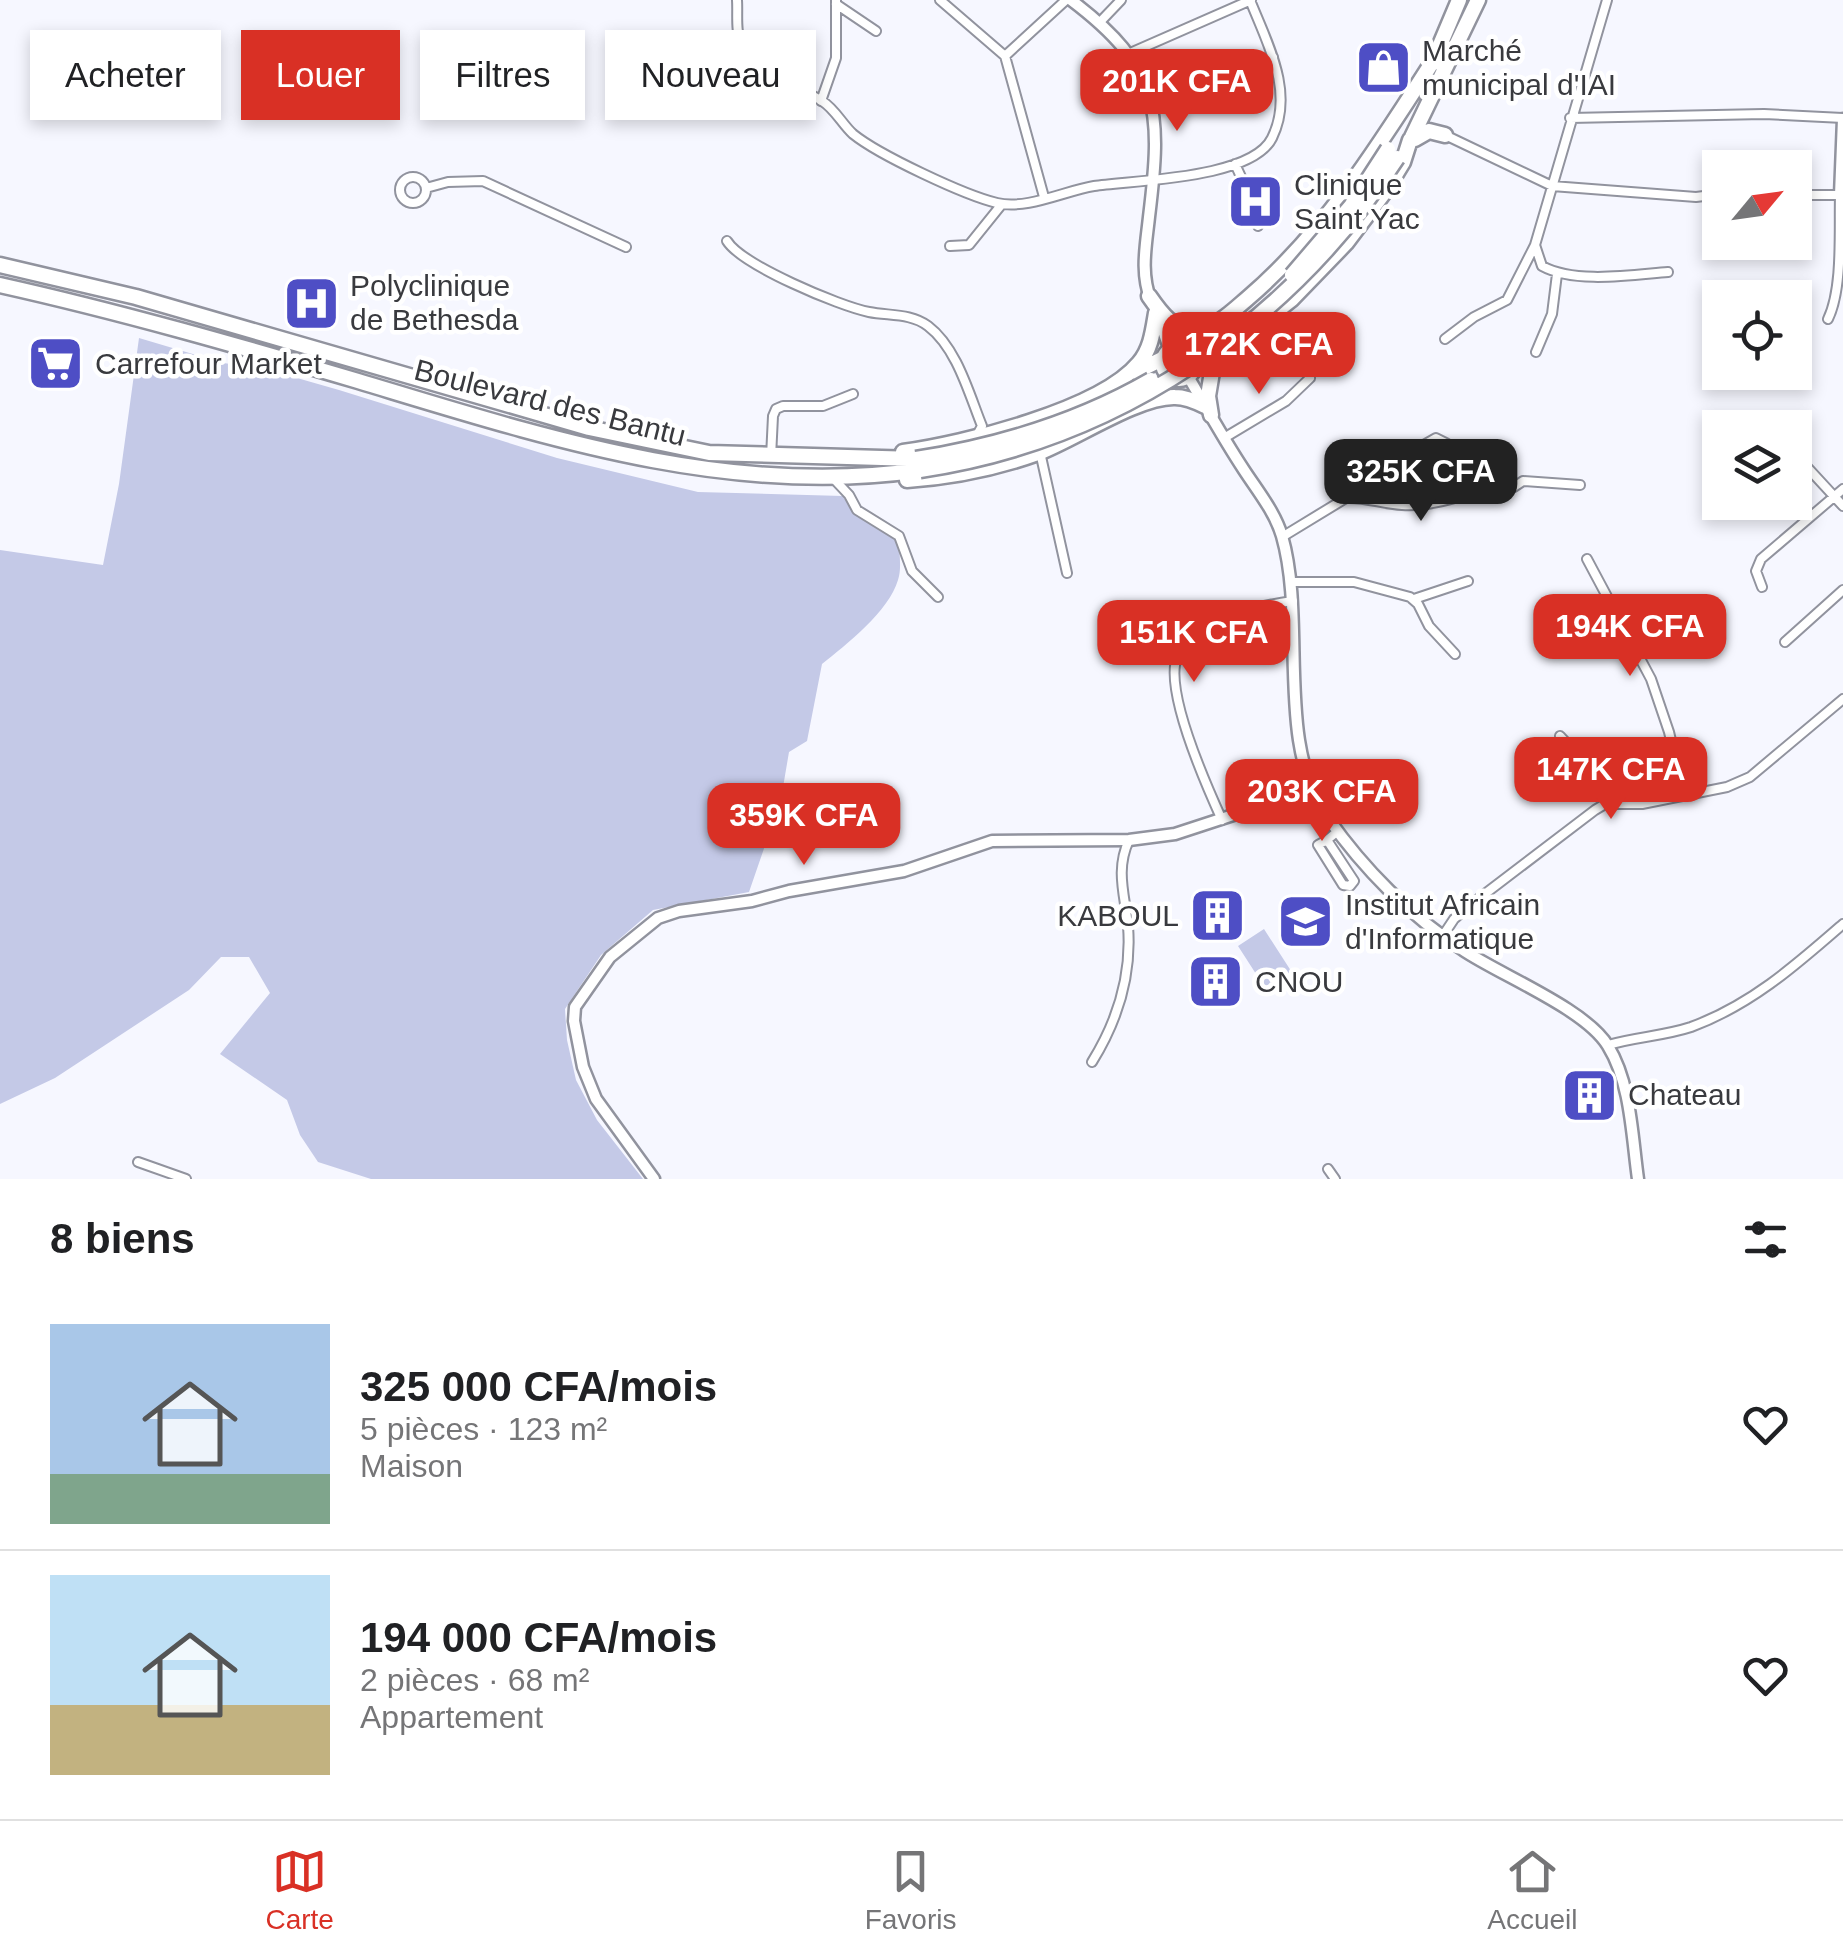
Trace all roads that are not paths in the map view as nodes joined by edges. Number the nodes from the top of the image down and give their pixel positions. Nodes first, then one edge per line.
1 (737, 0) edge
2 (940, 0) edge
3 (1068, 0) edge
4 (1122, 0) edge
5 (1250, 0) edge
6 (1459, 0) edge
7 (1478, 0) edge
8 (1607, 0) edge
9 (836, 2) edge
10 (1100, 22) junction
11 (876, 30) dead end
12 (1128, 54) junction
13 (1006, 56) junction
14 (1273, 57) junction
15 (1435, 58) junction
16 (822, 100) junction
17 (1152, 102) junction
18 (1570, 118) junction
19 (1843, 119) edge
20 (1445, 134) joint
21 (1414, 137) junction
22 (1396, 156) junction
23 (1234, 164) junction
24 (1153, 181) junction
25 (1552, 186) junction
26 (426, 188) dead end
27 (1812, 195) edge
28 (1702, 196) edge
29 (1842, 196) edge
30 (1044, 197) junction
31 (1002, 204) junction
32 (1258, 226) dead end
33 (727, 241) dead end
34 (1536, 245) junction
35 (950, 246) dead end
36 (626, 247) dead end
37 (0, 266) edge
38 (1668, 272) dead end
39 (1558, 274) junction
40 (0, 285) edge
41 (1149, 296) junction
42 (1158, 318) junction
43 (1828, 319) dead end
44 (1209, 327) junction
45 (1445, 339) dead end
46 (1232, 346) junction
47 (1171, 351) junction
48 (1536, 352) dead end
49 (1188, 376) junction
50 (1310, 378) dead end
51 (1122, 379) junction
52 (853, 394) dead end
53 (1204, 405) junction
54 (1138, 406) junction
55 (975, 438) junction
56 (1224, 438) junction
57 (1040, 452) junction
58 (770, 457) junction
59 (829, 459) junction
60 (918, 464) junction
61 (1812, 472) edge
62 (832, 477) junction
63 (1580, 485) dead end
64 (1489, 488) junction
65 (1843, 488) edge
66 (1834, 496) junction
67 (1346, 498) junction
68 (1843, 506) edge
69 (1282, 536) junction
70 (1587, 559) dead end
71 (1067, 573) dead end
72 (1468, 581) dead end
73 (1291, 582) junction
74 (1762, 587) dead end
75 (1843, 590) edge
76 (938, 598) dead end
77 (1414, 599) junction
78 (1293, 601) junction
79 (1786, 642) dead end
80 (1455, 654) dead end
81 (1843, 700) edge
82 (1560, 736) dead end
83 (1309, 785) junction
84 (1684, 795) junction
85 (1613, 804) junction
86 (1222, 820) junction
87 (1338, 832) junction
88 (1128, 840) junction
89 (1327, 840) junction
90 (1843, 924) edge
91 (1442, 937) junction
92 (1608, 1045) junction
93 (1092, 1062) dead end
94 (138, 1162) dead end
95 (1328, 1168) dead end
96 (186, 1179) edge
97 (654, 1179) edge
98 (1335, 1179) edge
99 (1638, 1179) edge

1 - 16 street
2 - 13 street
3 - 10 street
3 - 13 street
4 - 10 street
5 - 12 street
5 - 14 street
6 - 15 highway
7 - 21 highway
8 - 18 street
9 - 11 street
9 - 16 street
10 - 12 street
12 - 17 street
13 - 30 street
14 - 17 street
14 - 23 street
15 - 22 highway
15 - 44 highway
16 - 31 street
17 - 24 street
18 - 19 street
18 - 25 street
19 - 29 street
20 - 21 highway
20 - 25 street
21 - 22 highway
22 - 46 highway
22 - 60 highway, bridge
23 - 24 street
23 - 32 street
24 - 30 street
24 - 41 street
25 - 28 street
25 - 34 street
26 - 36 street
27 - 29 street
29 - 43 street
30 - 31 street
31 - 35 street
33 - 55 street
34 - 39 street
34 - 45 street
37 - 58 highway, Boulevard des Bantu
38 - 39 street
39 - 48 street
40 - 62 highway, Boulevard des Bantu
41 - 42 street
41 - 44 highway
42 - 47 street
42 - 51 highway
44 - 47 highway
46 - 49 highway
46 - 53 highway
47 - 49 street
47 - 49 street
47 - 51 highway
49 - 53 street
49 - 54 highway
50 - 56 street
51 - 55 highway
52 - 58 street
53 - 54 highway
53 - 56 street
54 - 57 highway
55 - 59 highway
56 - 69 street
57 - 62 highway
57 - 71 street
58 - 59 highway, Boulevard des Bantu
59 - 60 highway, Boulevard des Bantu
60 - 62 highway, Boulevard des Bantu
61 - 66 street
62 - 76 street
63 - 64 street
64 - 67 street
64 - 67 street
65 - 66 street
66 - 68 street
66 - 74 street
67 - 69 street
69 - 73 street
70 - 84 street
72 - 77 street
73 - 77 street
73 - 78 street
75 - 79 street
77 - 80 street
78 - 83 street
78 - 86 street
81 - 84 street
82 - 85 street
83 - 86 street
83 - 87 street
84 - 85 street
85 - 91 street
86 - 88 street
87 - 89 street
87 - 91 street
88 - 93 street
88 - 97 street
89 - 89 street
90 - 92 street
91 - 92 street
92 - 99 street
94 - 96 street
95 - 98 street

